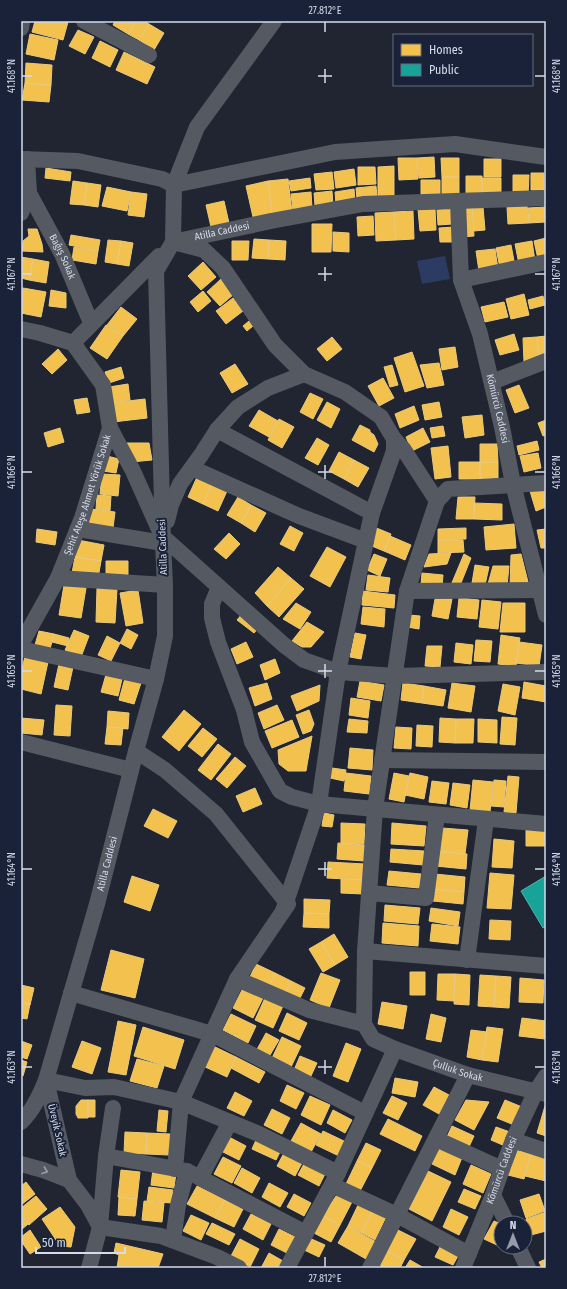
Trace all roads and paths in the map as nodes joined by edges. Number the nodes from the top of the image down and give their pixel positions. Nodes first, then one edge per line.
1 (22, 21) edge
2 (84, 21) edge
3 (274, 21) edge
4 (21, 28) edge
5 (149, 54) dead end
6 (546, 157) edge
7 (24, 159) edge
8 (174, 185) junction
9 (29, 193) junction
10 (546, 198) edge
11 (458, 201) junction
12 (21, 213) edge
13 (173, 242) junction
14 (546, 262) edge
15 (461, 280) junction
16 (91, 324) junction
17 (21, 329) edge
18 (73, 342) junction
19 (546, 361) edge
20 (304, 374) junction
21 (492, 382) junction
22 (110, 428) junction
23 (217, 430) junction
24 (394, 439) junction
25 (192, 468) junction
26 (546, 483) edge
27 (513, 484) junction
28 (437, 502) junction
29 (372, 513) junction
30 (78, 529) junction
31 (163, 539) junction
32 (366, 541) junction
33 (539, 557) edge
34 (58, 578) junction
35 (165, 585) junction
36 (219, 587) junction
37 (540, 590) junction
38 (407, 591) junction
39 (546, 615) edge
40 (21, 644) edge
41 (21, 649) edge
42 (338, 672) junction
43 (546, 672) edge
44 (395, 676) junction
45 (156, 679) junction
46 (21, 742) edge
47 (136, 751) junction
48 (382, 760) junction
49 (546, 762) edge
50 (131, 770) junction
51 (318, 804) junction
52 (374, 810) junction
53 (437, 815) junction
54 (486, 820) junction
55 (546, 824) edge
56 (369, 893) junction
57 (284, 906) junction
58 (365, 951) junction
59 (467, 960) junction
60 (546, 966) edge
61 (238, 979) junction
62 (71, 993) junction
63 (364, 1024) junction
64 (212, 1034) junction
65 (395, 1049) junction
66 (468, 1075) junction
67 (546, 1076) edge
68 (46, 1080) junction
69 (541, 1093) edge
70 (181, 1102) junction
71 (113, 1108) dead end
72 (365, 1113) junction
73 (21, 1122) edge
74 (230, 1122) junction
75 (436, 1139) junction
76 (513, 1140) junction
77 (546, 1151) edge
78 (106, 1156) junction
79 (21, 1164) edge
80 (502, 1169) junction
81 (187, 1173) junction
82 (335, 1179) junction
83 (69, 1180) junction
84 (494, 1195) junction
85 (398, 1215) junction
86 (503, 1215) edge
87 (100, 1227) junction
88 (306, 1233) junction
89 (173, 1240) junction
90 (522, 1255) edge
91 (466, 1261) edge
92 (90, 1268) edge
93 (239, 1268) edge
94 (287, 1268) edge
95 (370, 1268) edge
96 (528, 1268) edge

1 - 4 street
2 - 5 street
3 - 8 street
6 - 8 street
7 - 8 street
7 - 9 street
8 - 13 street
9 - 12 street
9 - 16 street, Bağış Sokak
10 - 11 street, Atilla Caddesi
11 - 13 street, Atilla Caddesi
11 - 15 street, Kömürcü Caddesi
13 - 16 street
13 - 20 street
13 - 31 street, Atilla Caddesi
14 - 15 street
15 - 21 street, Kömürcü Caddesi
16 - 18 street
17 - 18 street
18 - 22 street, Şehit Ateşe Ahmet Yörük Sokak
19 - 21 street
20 - 23 street
20 - 24 street
21 - 27 street, Kömürcü Caddesi
22 - 30 street, Şehit Ateşe Ahmet Yörük Sokak
22 - 31 street
23 - 25 street
23 - 29 street
24 - 28 street
24 - 29 street
25 - 31 street
25 - 32 street
26 - 27 street
27 - 28 street
27 - 33 street, Kömürcü Caddesi
28 - 38 street
29 - 32 street
30 - 31 street
30 - 34 street, Şehit Ateşe Ahmet Yörük Sokak
31 - 35 street, Atilla Caddesi
31 - 36 street
32 - 42 street
33 - 37 street, Kömürcü Caddesi
34 - 35 street
34 - 40 street, Şehit Ateşe Ahmet Yörük Sokak
35 - 45 street, Atilla Caddesi
36 - 42 street
36 - 51 street
37 - 38 street
37 - 39 street, Kömürcü Caddesi
38 - 44 street
41 - 45 street
42 - 44 street
42 - 51 street
43 - 44 street
44 - 48 street
45 - 47 street, Atilla Caddesi
46 - 50 street
47 - 50 street, Atilla Caddesi
47 - 57 street
48 - 49 street
48 - 52 street
50 - 62 street, Atilla Caddesi
51 - 52 street
51 - 57 street
52 - 53 street
52 - 56 street
53 - 54 street
53 - 56 street
54 - 55 street
54 - 59 street
56 - 58 street
57 - 61 street
58 - 59 street
58 - 63 street
59 - 60 street
61 - 63 street
61 - 64 street
62 - 64 street
62 - 68 street, Atilla Caddesi
63 - 65 street, Çulluk Sokak
64 - 70 street
64 - 72 street
65 - 66 street, Çulluk Sokak
65 - 72 street
66 - 69 street, Çulluk Sokak
66 - 75 street
67 - 69 street, Kömürcü Caddesi
68 - 70 street
68 - 73 street, Atilla Caddesi
68 - 83 street, Üveyik Sokak
69 - 76 street, Kömürcü Caddesi
70 - 74 street
70 - 81 street
71 - 78 street
72 - 82 street
74 - 81 street
74 - 82 street
75 - 80 street
75 - 85 street
76 - 77 street
76 - 80 street, Kömürcü Caddesi
78 - 81 street
78 - 87 street
79 -> 83 street
80 - 84 street, Kömürcü Caddesi
81 - 88 street
81 - 89 street
82 - 85 street
82 - 88 street
83 - 87 street, Üveyik Sokak
84 - 86 street
84 - 91 street, Kömürcü Caddesi
85 - 91 street
85 - 95 street
87 - 89 street
87 - 92 street
88 - 94 street
89 - 93 street
90 - 96 street

